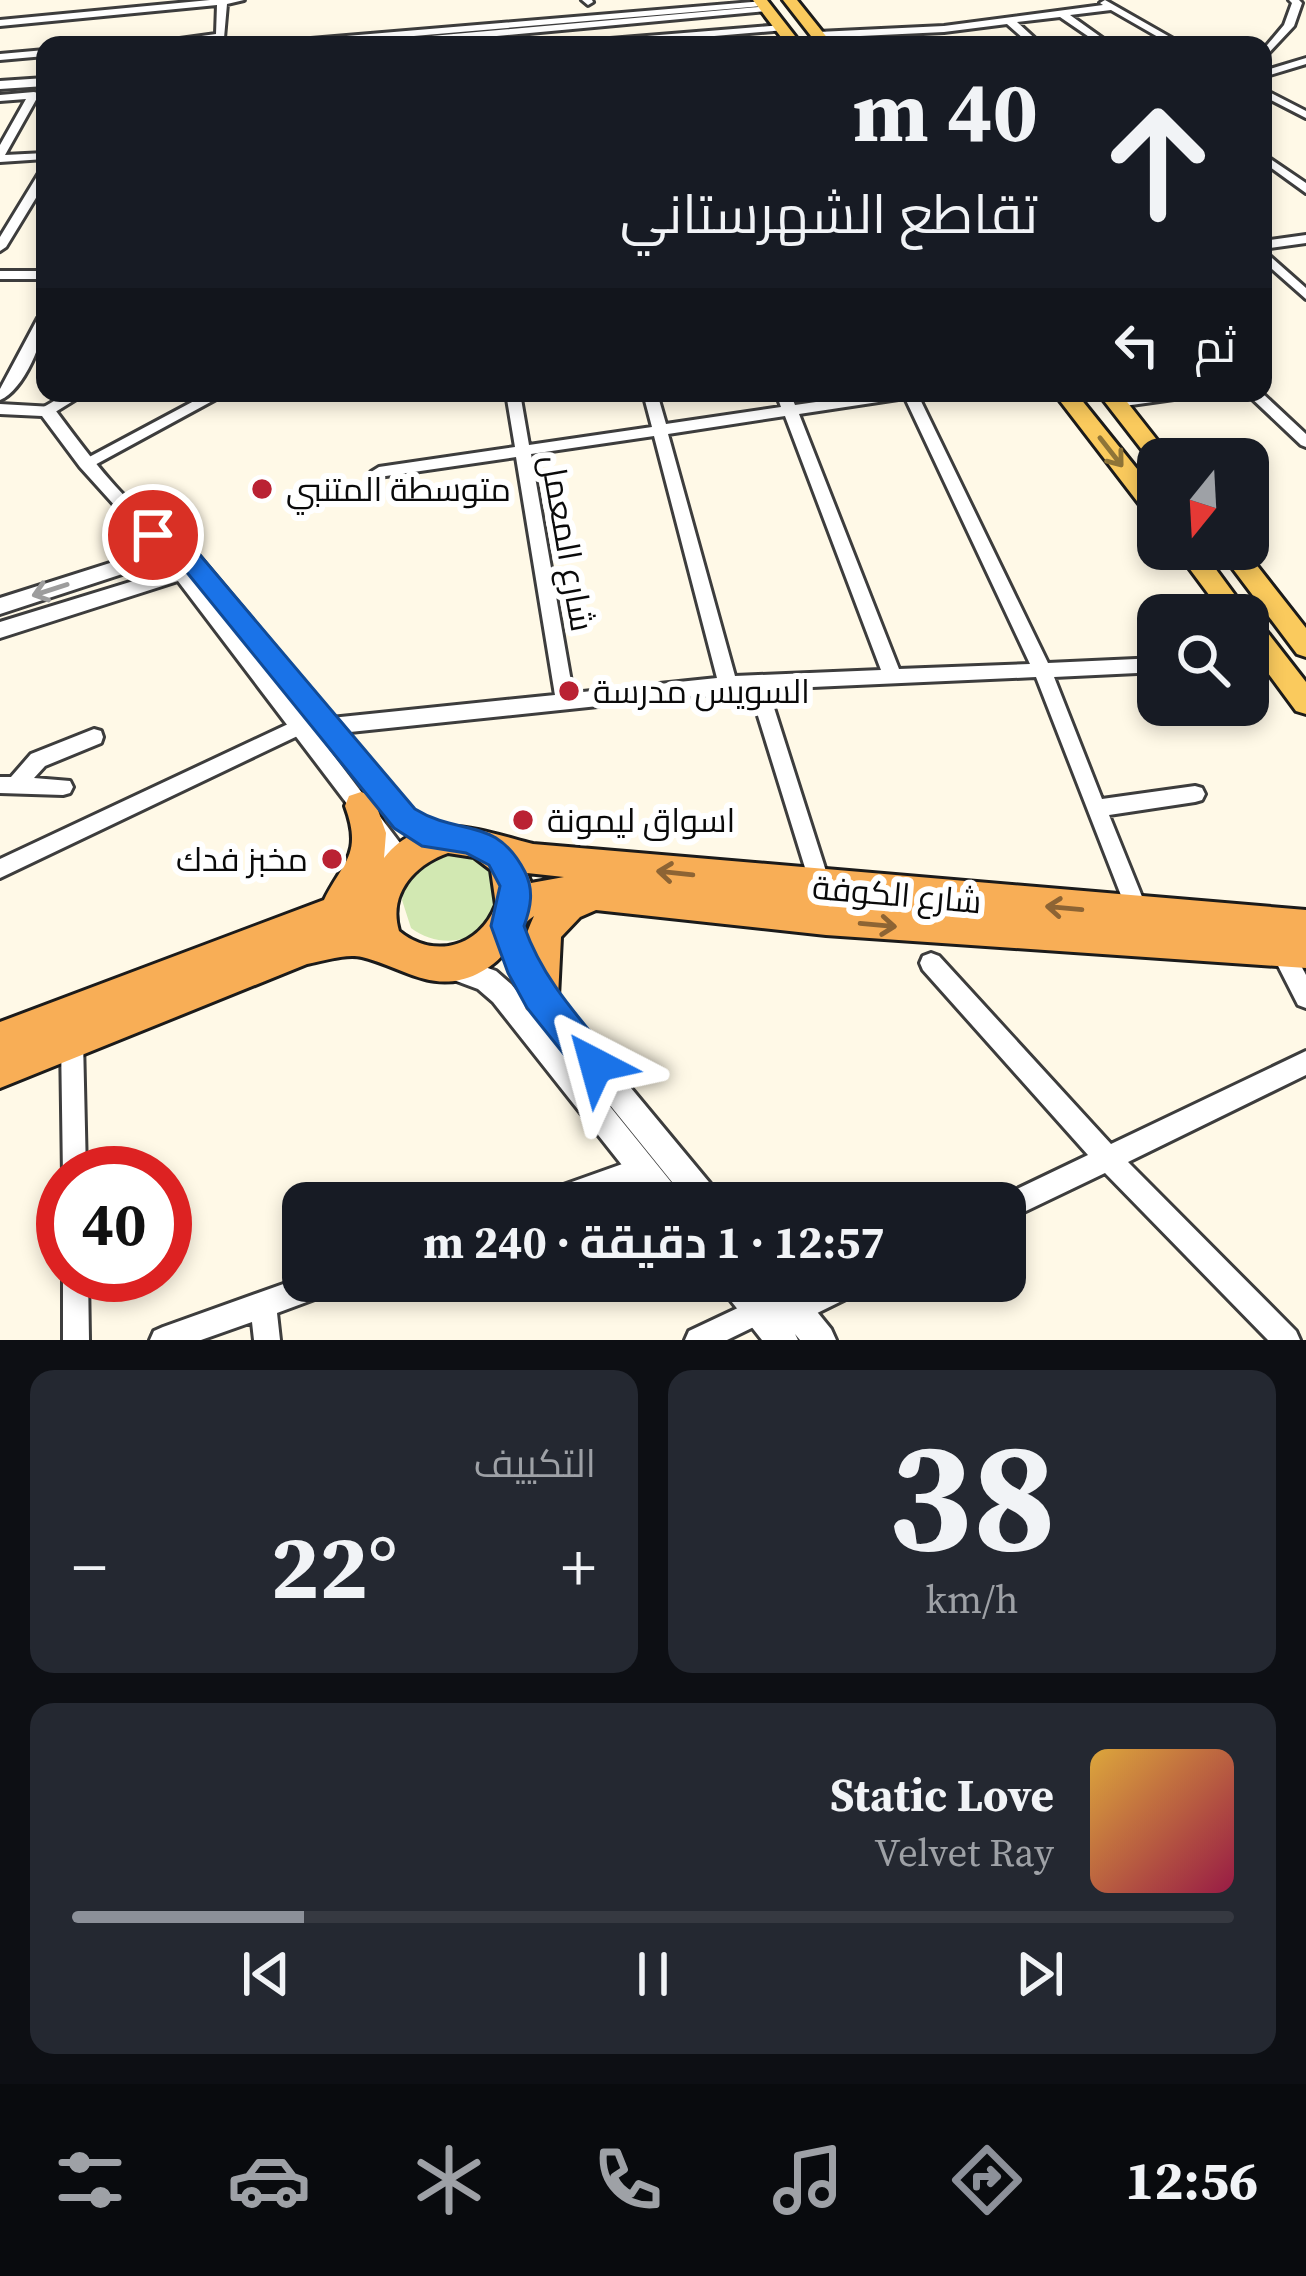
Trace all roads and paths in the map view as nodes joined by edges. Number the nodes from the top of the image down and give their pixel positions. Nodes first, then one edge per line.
1 (239, 0) edge
2 (790, 0) edge
3 (1099, 0) edge
4 (1294, 0) edge
5 (222, 2) edge
6 (1112, 7) junction
7 (769, 11) edge
8 (1062, 14) junction
9 (740, 16) junction
10 (1010, 20) junction
11 (0, 22) edge
12 (531, 27) junction
13 (944, 29) junction
14 (721, 33) junction
15 (221, 36) edge
16 (403, 36) edge
17 (448, 36) edge
18 (594, 36) edge
19 (695, 36) edge
20 (722, 36) edge
21 (788, 36) edge
22 (819, 36) edge
23 (866, 36) edge
24 (950, 36) edge
25 (1027, 36) edge
26 (1094, 36) edge
27 (1163, 36) edge
28 (1272, 46) edge
29 (36, 54) edge
30 (0, 57) edge
31 (1306, 62) edge
32 (36, 68) edge
33 (0, 70) edge
34 (1272, 71) edge
35 (36, 83) edge
36 (0, 85) edge
37 (36, 95) edge
38 (1272, 97) edge
39 (0, 98) edge
40 (36, 100) edge
41 (1306, 115) edge
42 (36, 156) edge
43 (0, 157) edge
44 (1272, 164) edge
45 (36, 187) edge
46 (1306, 189) edge
47 (1306, 239) edge
48 (0, 247) edge
49 (1272, 248) edge
50 (1272, 259) edge
51 (0, 275) edge
52 (36, 275) edge
53 (1306, 295) edge
54 (36, 336) edge
55 (0, 395) edge
56 (63, 402) edge
57 (203, 402) edge
58 (514, 402) edge
59 (653, 402) edge
60 (787, 402) edge
61 (854, 402) edge
62 (914, 402) edge
63 (1077, 402) edge
64 (1115, 402) edge
65 (1263, 402) edge
66 (0, 409) edge
67 (47, 411) junction
68 (791, 412) junction
69 (664, 433) junction
70 (1144, 438) edge
71 (1306, 442) edge
72 (521, 453) junction
73 (86, 463) junction
74 (380, 472) dead end
75 (1137, 483) edge
76 (166, 546) junction
77 (1204, 570) edge
78 (1246, 570) edge
79 (189, 571) junction
80 (1222, 594) edge
81 (0, 606) edge
82 (0, 630) edge
83 (1306, 647) edge
84 (1137, 666) edge
85 (1269, 668) edge
86 (1042, 670) junction
87 (893, 677) junction
88 (758, 683) junction
89 (728, 684) junction
90 (566, 704) junction
91 (1306, 704) edge
92 (301, 726) junction
93 (331, 726) junction
94 (94, 737) dead end
95 (8, 785) edge
96 (63, 787) dead end
97 (1196, 794) dead end
98 (362, 806) junction
99 (1096, 808) junction
100 (448, 838) junction
101 (490, 848) junction
102 (0, 869) edge
103 (387, 876) junction
104 (820, 887) junction
105 (595, 896) junction
106 (1138, 914) junction
107 (511, 918) junction
108 (314, 920) junction
109 (1298, 942) edge
110 (420, 961) junction
111 (931, 963) dead end
112 (539, 997) junction
113 (1306, 997) edge
114 (72, 1040) junction
115 (0, 1041) edge
116 (1306, 1064) edge
117 (0, 1070) edge
118 (74, 1146) edge
119 (1108, 1159) junction
120 (642, 1169) junction
121 (606, 1182) edge
122 (653, 1182) edge
123 (691, 1182) edge
124 (1026, 1198) edge
125 (282, 1298) edge
126 (75, 1302) edge
127 (752, 1302) edge
128 (789, 1302) edge
129 (812, 1302) edge
130 (262, 1305) junction
131 (796, 1310) junction
132 (759, 1311) junction
133 (76, 1340) edge
134 (163, 1340) edge
135 (267, 1340) edge
136 (698, 1340) edge
137 (782, 1340) edge
138 (820, 1340) edge
139 (1287, 1340) edge

1 - 5 street
2 - 22 main road
3 - 6 street
4 - 28 street
5 - 11 street
5 - 15 street
6 - 8 street
6 - 27 street
7 - 9 street
7 - 12 street
7 - 14 street
7 - 21 main road
8 - 10 street
8 - 26 street
9 - 12 street
9 - 18 street
10 - 13 street
10 - 25 street
12 - 16 street
12 - 17 street
13 - 23 street
13 - 24 street
14 - 19 street
14 - 20 street
29 - 30 street
31 - 34 street
32 - 33 street
35 - 36 street
37 - 39 street
38 - 41 street
40 - 43 street
42 - 43 street
44 - 46 street
45 - 48 street
47 - 49 street
50 - 53 street
51 - 52 street
54 - 55 street
56 - 67 street
57 - 73 street
58 - 72 street, شارع المعمل
59 - 69 street
60 - 68 street
61 - 68 street
62 - 86 street
63 -> 75 main road
64 - 70 main road
65 - 71 street
66 - 67 street
67 - 73 street
68 - 69 street
68 - 87 street
69 - 72 street
69 - 89 street
72 - 74 street
72 - 90 street, شارع المعمل
73 - 76 street
76 - 79 street
76 -> 81 street
77 - 80 main road
78 - 83 main road
79 - 82 street
79 - 92 street
79 - 93 street
84 - 86 street
85 - 91 main road
86 - 87 street
86 - 99 street
87 - 88 street
88 - 89 street
88 - 104 street
89 - 90 street
90 - 93 street
92 - 98 street
92 - 102 street
93 - 100 street
94 - 95 street
95 - 96 street
97 - 99 street
98 - 103 street
98 - 108 highway
99 - 106 street
100 - 101 highway
100 - 103 highway
104 -> 101 highway, شارع الكوفة
101 - 107 highway
103 - 108 highway
103 - 110 highway
106 -> 104 highway, شارع الكوفة
105 - 107 highway, شارع الكوفة
105 -> 109 highway, شارع الكوفة
105 - 112 highway
106 - 109 highway, شارع الكوفة
107 - 110 highway
107 - 112 street
108 - 115 highway
109 - 113 street
110 - 114 highway
110 - 120 street
111 - 119 street
112 - 123 street
114 - 117 highway
114 - 118 street
116 - 119 street
119 - 124 street
119 - 139 street
120 - 121 street
120 - 122 street
125 - 130 street
126 - 133 street
127 - 132 street
128 - 131 street
129 - 131 street
130 - 134 street
130 - 135 street
131 - 138 street
132 - 136 street
132 - 137 street

